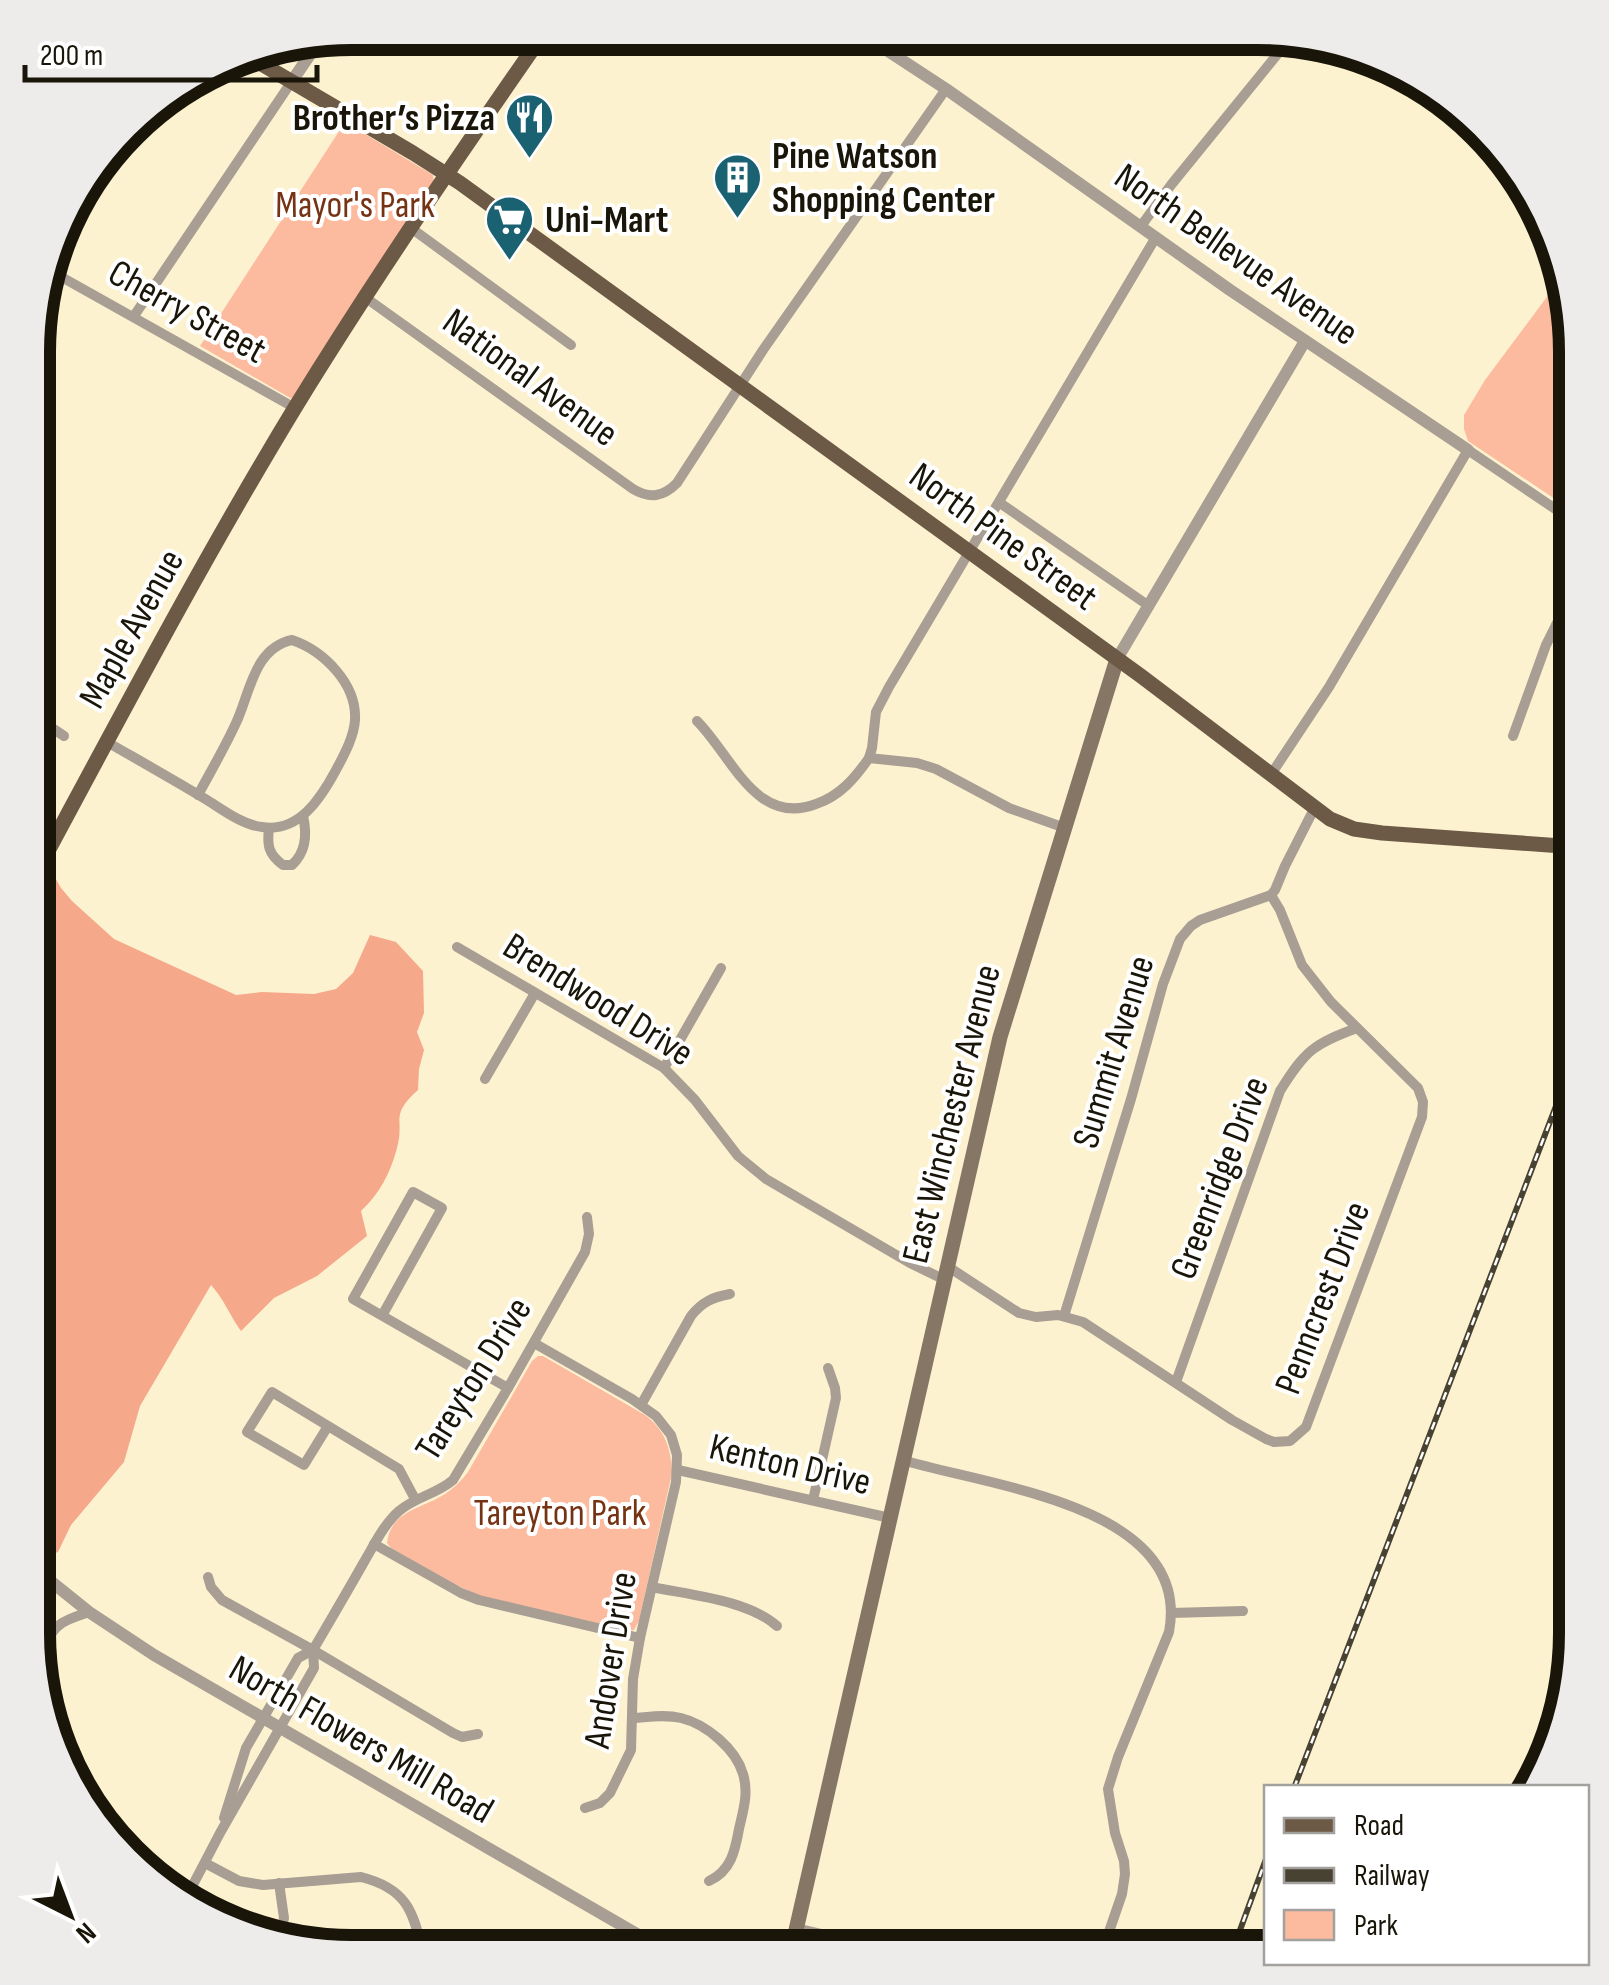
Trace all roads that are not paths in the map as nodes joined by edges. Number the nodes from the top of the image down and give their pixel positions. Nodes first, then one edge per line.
1 (887, 50) edge
2 (532, 51) edge
3 (1279, 52) edge
4 (311, 54) edge
5 (262, 64) edge
6 (292, 81) junction
7 (946, 90) junction
8 (446, 174) junction
9 (1140, 226) junction
10 (412, 228) junction
11 (1156, 237) junction
12 (60, 276) edge
13 (366, 298) junction
14 (134, 316) junction
15 (1305, 341) junction
16 (572, 345) dead end
17 (739, 386) junction
18 (295, 408) junction
19 (1468, 450) junction
20 (1000, 503) junction
21 (1559, 511) edge
22 (970, 552) junction
23 (1149, 606) junction
24 (1559, 620) edge
25 (1118, 659) junction
26 (697, 721) dead end
27 (50, 728) edge
28 (64, 736) dead end
29 (1512, 736) dead end
30 (107, 742) junction
31 (869, 758) junction
32 (1270, 776) junction
33 (198, 795) junction
34 (1314, 809) junction
35 (303, 816) junction
36 (269, 828) junction
37 (1065, 828) junction
38 (1559, 846) edge
39 (50, 847) edge
40 (1270, 895) junction
41 (458, 947) dead end
42 (721, 968) dead end
43 (535, 993) junction
44 (1357, 1028) junction
45 (664, 1068) junction
46 (485, 1079) dead end
47 (587, 1217) dead end
48 (946, 1273) junction
49 (730, 1294) dead end
50 (383, 1314) junction
51 (1064, 1316) junction
52 (534, 1343) junction
53 (828, 1368) dead end
54 (1176, 1382) junction
55 (508, 1388) junction
56 (641, 1405) junction
57 (328, 1426) junction
58 (902, 1460) junction
59 (678, 1470) junction
60 (415, 1500) junction
61 (813, 1500) junction
62 (890, 1518) junction
63 (374, 1544) junction
64 (208, 1576) dead end
65 (50, 1581) edge
66 (652, 1587) junction
67 (1243, 1610) dead end
68 (89, 1612) junction
69 (1171, 1612) junction
70 (777, 1626) dead end
71 (50, 1636) edge
72 (640, 1638) junction
73 (313, 1650) junction
74 (263, 1718) junction
75 (634, 1718) junction
76 (280, 1728) junction
77 (478, 1734) dead end
78 (586, 1808) dead end
79 (220, 1833) junction
80 (204, 1864) junction
81 (709, 1880) dead end
82 (279, 1883) junction
83 (191, 1888) edge
84 (282, 1926) edge
85 (796, 1928) junction
86 (419, 1934) edge
87 (637, 1934) edge
88 (795, 1934) edge
89 (822, 1934) edge
90 (1108, 1934) edge

1 - 7 street, North Bellevue Avenue
2 - 8 main road, Maple Avenue
3 - 9 street
4 - 6 street
5 - 6 main road, North Pine Street
6 - 8 main road, North Pine Street
6 - 14 street
7 - 9 street, North Bellevue Avenue
7 - 17 street
8 - 10 main road, Maple Avenue
8 - 17 main road, North Pine Street
9 - 11 street, North Bellevue Avenue
10 - 13 main road, Maple Avenue
10 - 16 street
11 - 15 street, North Bellevue Avenue
11 - 20 street
12 - 14 street, Cherry Street
13 - 17 street, National Avenue
13 - 18 main road, Maple Avenue
14 - 18 street, Cherry Street
15 - 19 street, North Bellevue Avenue
15 - 23 street, East Winchester Avenue
17 - 22 main road, North Pine Street
18 - 30 main road, Maple Avenue
19 - 21 street, North Bellevue Avenue
19 - 32 street
20 - 22 street
20 - 23 street
22 - 25 main road, North Pine Street
22 - 31 street
23 - 25 street, East Winchester Avenue
24 - 29 street
25 - 32 main road, North Pine Street
25 - 37 main road, East Winchester Avenue
26 - 31 street
27 - 28 street
30 - 33 street
30 - 39 main road, Maple Avenue
31 - 37 street
32 - 34 main road, North Pine Street
33 - 35 street
33 - 36 street
34 - 38 main road, North Pine Street
34 - 40 street
35 - 36 street
35 - 36 street
37 - 48 main road, East Winchester Avenue
40 - 44 street, Penncrest Drive
40 - 51 street, Summit Avenue
41 - 43 street, Brendwood Drive
42 - 45 street
43 - 45 street, Brendwood Drive
43 - 46 street
44 - 54 street, Greenridge Drive
44 - 54 street, Penncrest Drive
45 - 48 street, Brendwood Drive
47 - 52 street, Tareyton Drive
48 - 51 street, Penncrest Drive
48 - 58 main road, East Winchester Avenue
49 - 56 street
50 - 50 street
50 - 55 street
51 - 54 street, Penncrest Drive
52 - 55 street, Tareyton Drive
52 - 56 street
53 - 61 street
55 - 60 street, Tareyton Drive
56 - 59 street
57 - 57 street
57 - 60 street
58 - 62 main road, East Winchester Avenue
58 - 69 street
59 - 61 street, Kenton Drive
59 - 66 street, Andover Drive
60 - 63 street, Tareyton Drive
61 - 62 street, Kenton Drive
62 - 85 main road, East Winchester Avenue
63 - 72 street
63 - 73 street, Tareyton Drive
64 - 73 street
65 - 68 street, North Flowers Mill Road
66 - 70 street
66 - 72 street, Andover Drive
67 - 69 street
68 - 71 street
68 - 74 street, North Flowers Mill Road
69 - 90 street
72 - 75 street, Andover Drive
73 - 74 street, Tareyton Drive
73 - 76 street, Tareyton Drive
73 - 77 street
74 - 76 street, North Flowers Mill Road
74 - 79 street, Tareyton Drive
75 - 78 street, Andover Drive
75 - 81 street
76 - 79 street, Tareyton Drive
76 - 87 street, North Flowers Mill Road
79 - 80 street
80 - 82 street
80 - 83 street
82 - 84 street
82 - 86 street
85 - 88 main road, East Winchester Avenue
85 - 89 street

